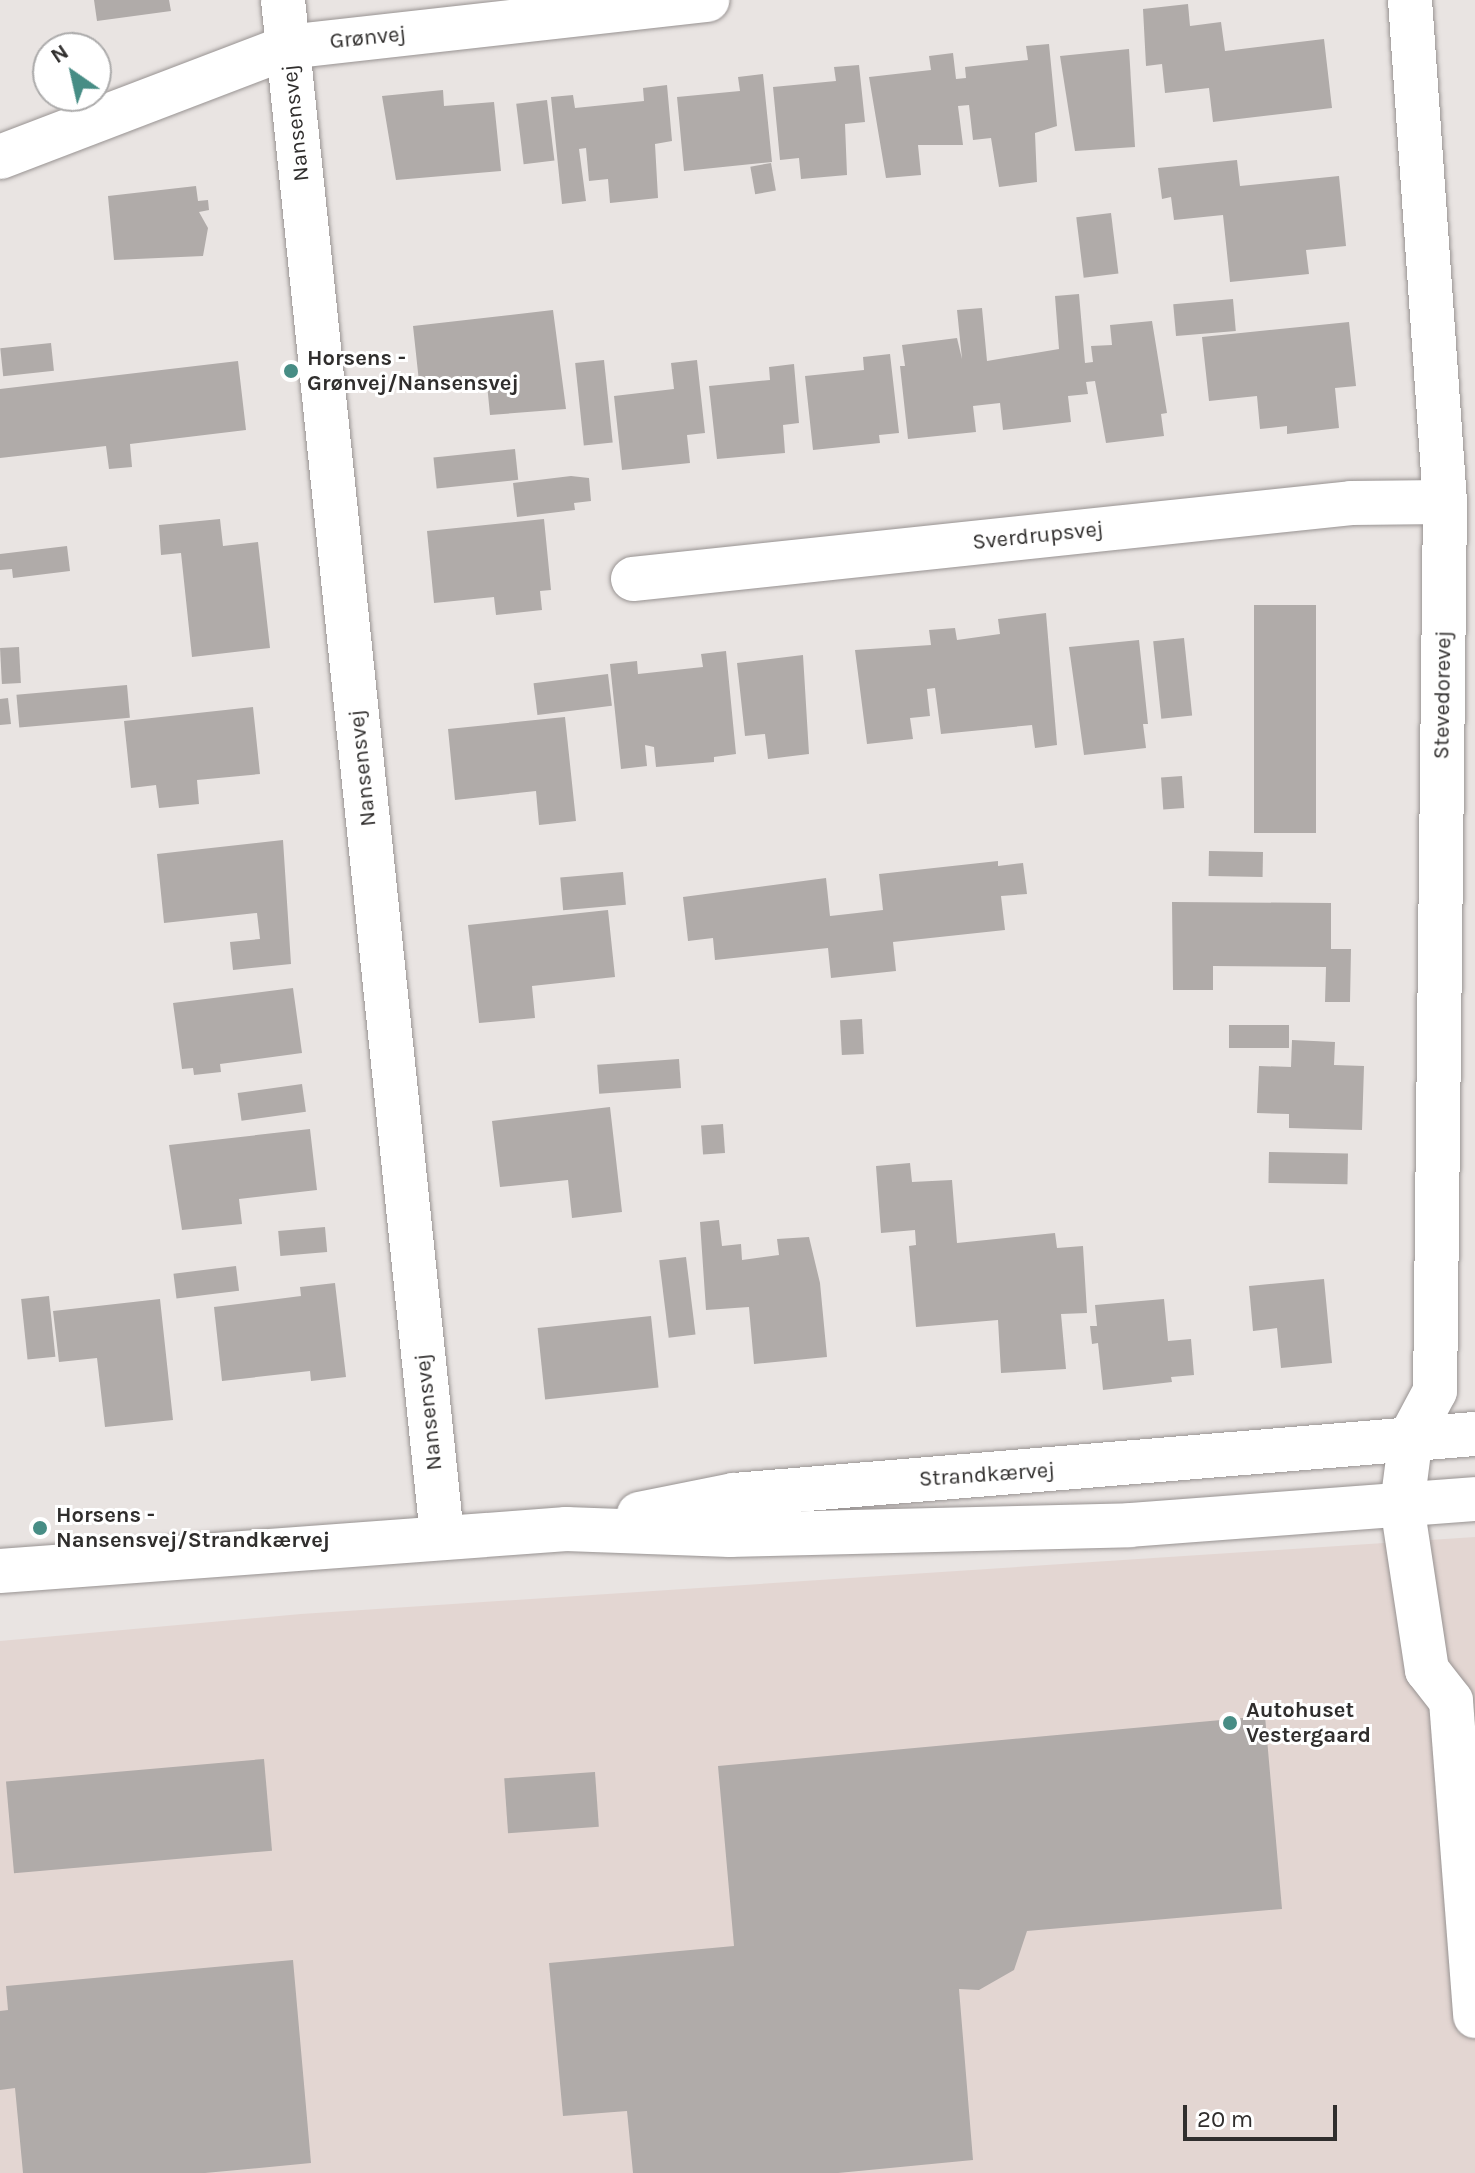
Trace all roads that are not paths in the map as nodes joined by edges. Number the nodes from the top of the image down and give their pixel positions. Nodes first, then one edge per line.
1 (283, 0) edge
2 (707, 0) edge
3 (1410, 0) edge
4 (288, 47) junction
5 (0, 157) edge
6 (1445, 502) junction
7 (633, 579) dead end
8 (1435, 1391) junction
9 (1475, 1421) edge
10 (1475, 1434) edge
11 (1411, 1436) junction
12 (1475, 1499) edge
13 (1402, 1505) junction
14 (566, 1529) junction
15 (442, 1536) junction
16 (0, 1571) edge
17 (1463, 1688) edge
18 (1475, 2016) edge

1 - 4 street, Nansensvej
2 - 4 street, Grønvej
3 - 6 street, Stevedorevej
4 - 5 street, Grønvej
4 - 15 street, Nansensvej
6 - 7 street, Sverdrupsvej
6 - 8 street, Stevedorevej
8 - 9 street
8 - 11 street, Stevedorevej
10 - 11 street, Strandkærvej
11 - 13 street
11 - 14 street, Strandkærvej
12 - 13 street, Strandkærvej
13 - 14 street, Strandkærvej
13 - 17 street
14 - 15 street, Strandkærvej
15 - 16 street, Strandkærvej
17 - 18 street

